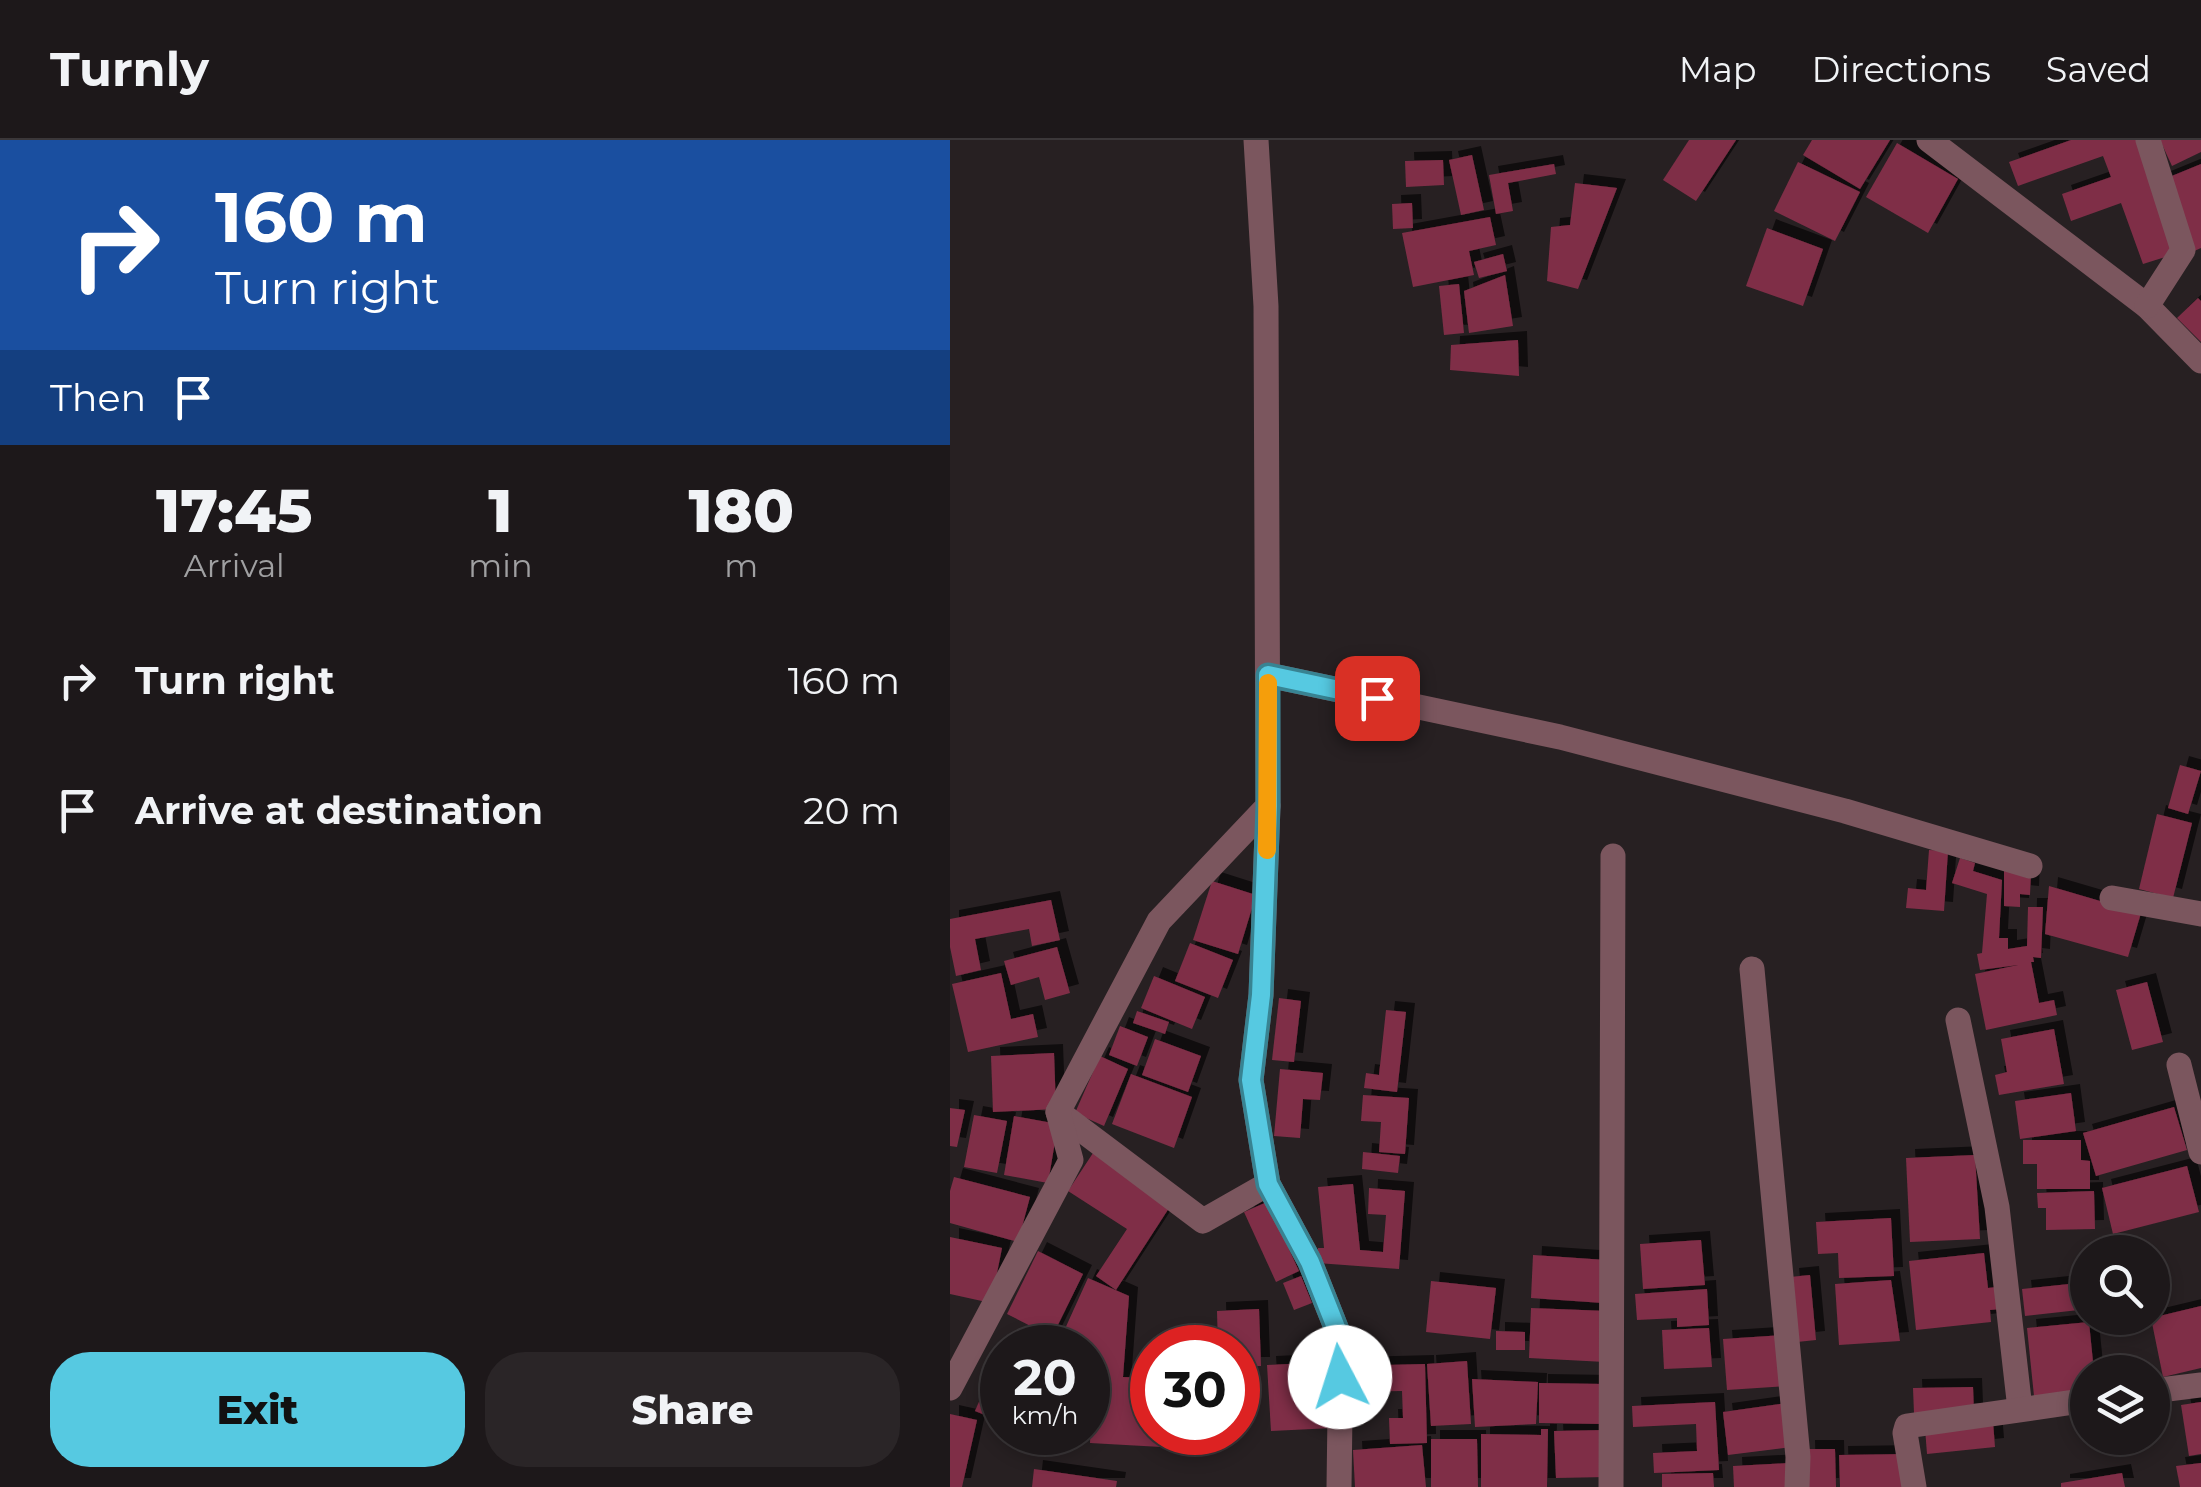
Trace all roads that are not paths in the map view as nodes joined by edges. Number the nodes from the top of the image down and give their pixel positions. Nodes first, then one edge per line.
1 (1256, 140) edge
2 (1930, 140) edge
3 (2148, 140) edge
4 (2147, 306) junction
5 (2201, 361) edge
6 (1268, 675) junction
7 (1268, 806) junction
8 (1613, 856) dead end
9 (2030, 866) dead end
10 (2112, 898) dead end
11 (2201, 914) edge
12 (1752, 969) dead end
13 (1958, 1020) dead end
14 (2178, 1065) dead end
15 (1058, 1112) junction
16 (2201, 1152) edge
17 (1268, 1184) junction
18 (2201, 1385) edge
19 (950, 1388) edge
20 (2170, 1389) edge
21 (2070, 1402) edge
22 (2020, 1409) junction
23 (1340, 1487) edge
24 (1611, 1487) edge
25 (1797, 1487) edge
26 (1914, 1487) edge

1 - 6 street
2 - 4 street
3 - 4 street
4 - 5 street
6 - 7 street
6 - 9 street
7 - 15 street
7 - 17 street
8 - 24 street
10 - 11 street
12 - 25 street
13 - 22 street
14 - 16 street
15 - 17 street
15 - 19 street
17 - 23 street
18 - 20 street
21 - 22 street
22 - 26 street

